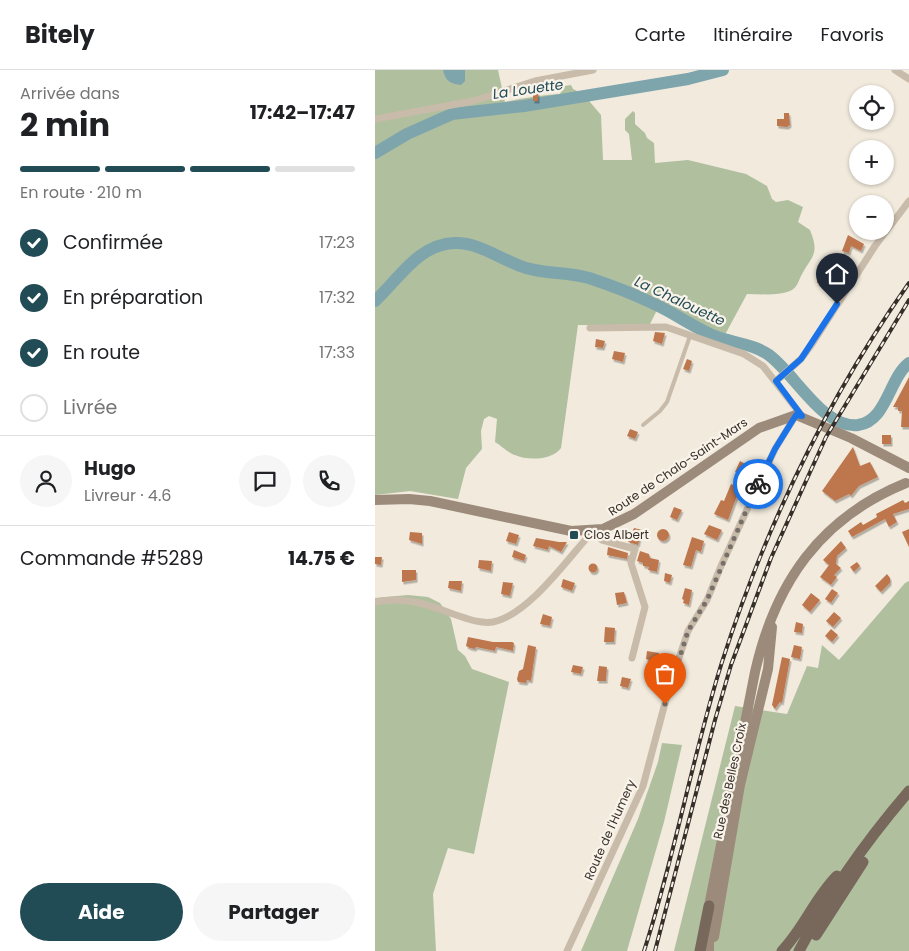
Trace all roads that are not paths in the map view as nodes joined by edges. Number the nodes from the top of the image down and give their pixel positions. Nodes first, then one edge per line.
1 (593, 70) edge
2 (895, 70) edge
3 (909, 79) edge
4 (375, 120) edge
5 (909, 201) edge
6 (590, 328) dead end
7 (690, 336) junction
8 (776, 381) junction
9 (799, 415) junction
10 (643, 425) dead end
11 (907, 476) edge
12 (375, 500) edge
13 (593, 531) junction
14 (375, 602) edge
15 (765, 647) junction
16 (632, 658) dead end
17 (909, 791) edge
18 (909, 803) edge
19 (857, 857) junction
20 (709, 906) junction
21 (567, 951) edge
22 (700, 951) edge
23 (710, 951) edge
24 (782, 951) edge
25 (799, 951) edge
26 (806, 951) edge

1 - 4 street
2 - 3 street
5 - 8 street
6 - 7 street
7 - 8 street
7 - 10 lane
8 - 9 street
9 - 11 main road
9 - 13 main road, Route de Chalo-Saint-Mars
9 - 21 street, Route de l'Humery
11 - 15 main road, Rue des Belles Croix
12 - 13 main road, Route de Chalo-Saint-Mars
13 - 14 street
13 - 16 street
15 - 20 main road, Rue des Belles Croix
15 - 23 main road, Rue des Belles Croix
17 - 19 main road
18 - 26 main road
19 - 24 main road
19 - 25 main road
20 - 22 main road
20 - 23 main road, Rue des Belles Croix

